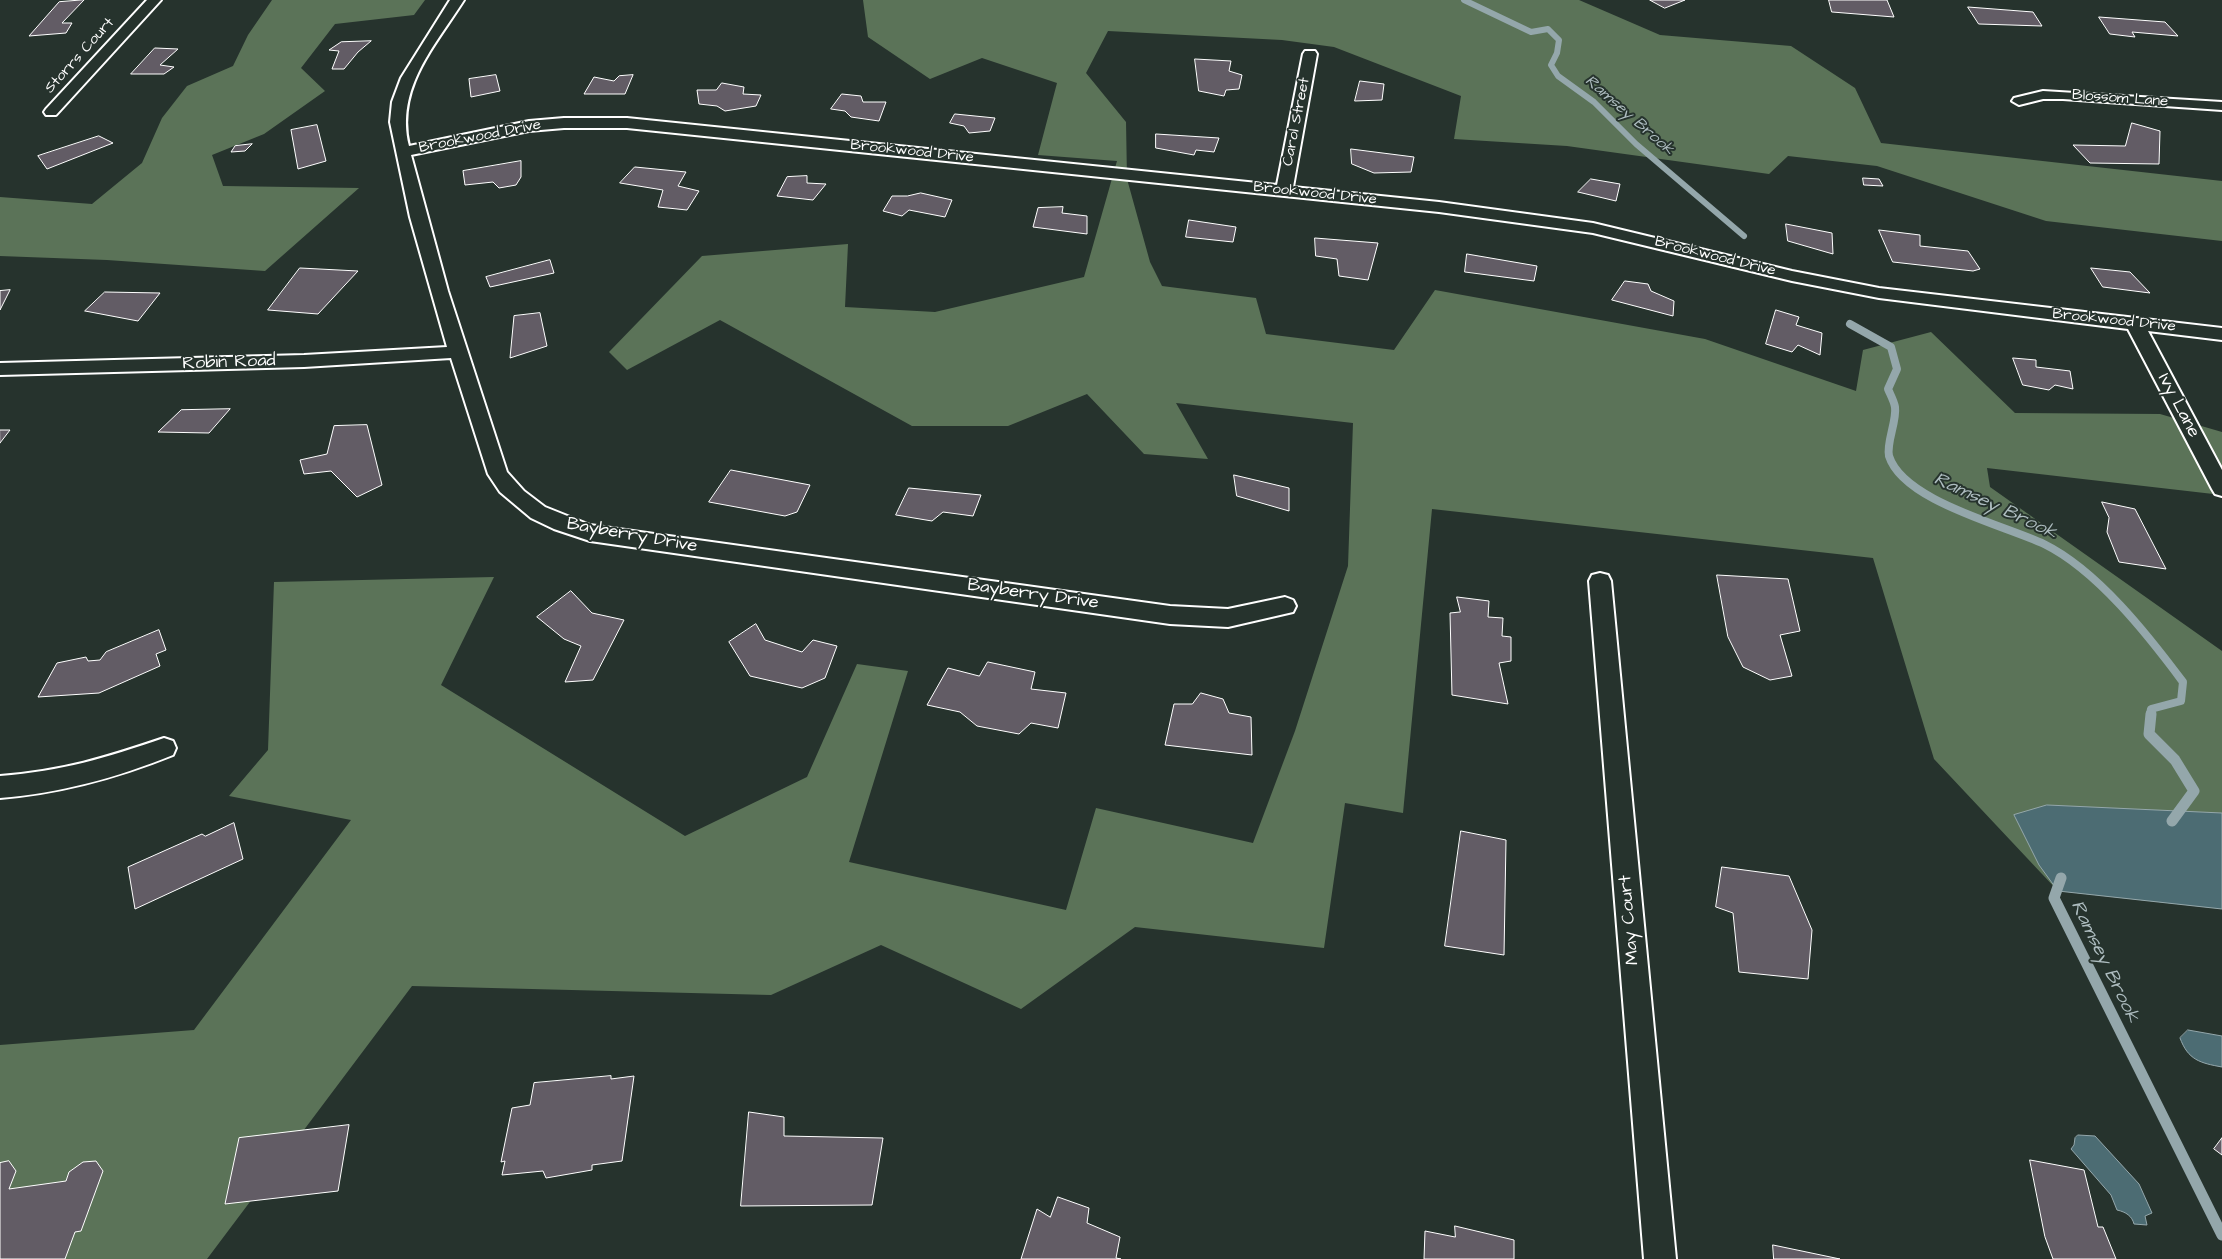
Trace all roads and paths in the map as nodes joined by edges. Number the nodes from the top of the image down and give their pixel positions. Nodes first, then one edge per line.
1 (154, 0) edge
2 (457, 0) edge
3 (1310, 54) dead end
4 (2019, 101) dead end
5 (2222, 106) edge
6 (51, 112) dead end
7 (403, 152) junction
8 (1284, 191) junction
9 (2134, 322) junction
10 (2222, 334) edge
11 (458, 352) junction
12 (0, 369) edge
13 (2222, 489) edge
14 (1600, 581) dead end
15 (1285, 606) dead end
16 (164, 748) dead end
17 (0, 787) edge
18 (1660, 1259) edge

1 - 6 street, Storrs Court
2 - 7 street, Bayberry Drive
3 - 8 street, Carol Street
4 - 5 street, Blossom Lane
7 - 8 street, Brookwood Drive
7 - 11 street, Bayberry Drive
8 - 9 street, Brookwood Drive
9 - 10 street, Brookwood Drive
9 - 13 street, Ivy Lane
11 - 12 street, Robin Road
11 - 15 street, Bayberry Drive
14 - 18 street, May Court
16 - 17 street

